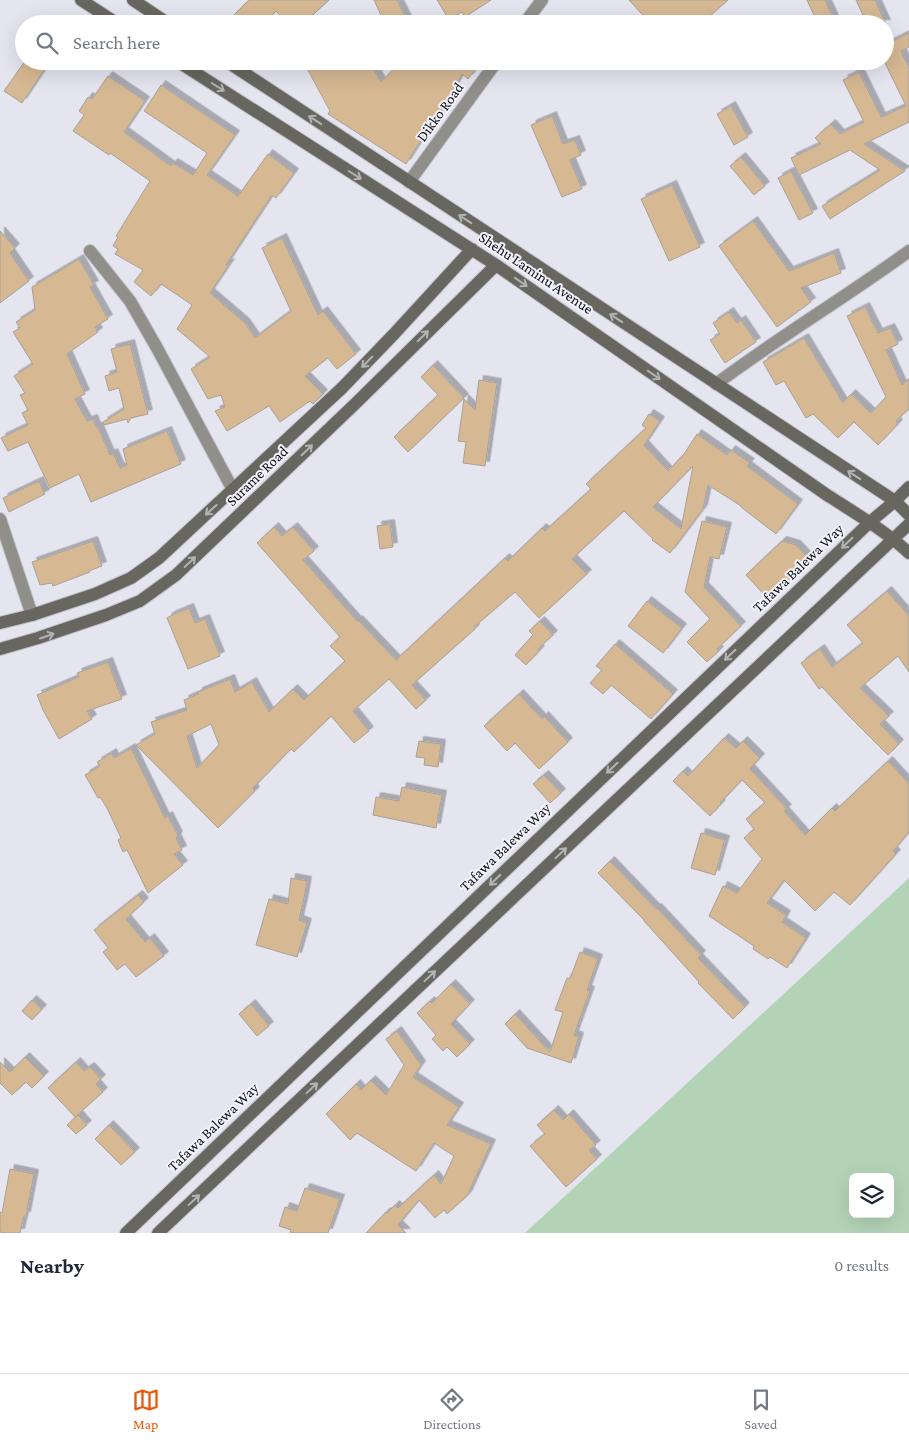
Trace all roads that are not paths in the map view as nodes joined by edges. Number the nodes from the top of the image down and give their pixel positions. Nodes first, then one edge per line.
1 (81, 0) edge
2 (133, 0) edge
3 (542, 0) edge
4 (104, 15) edge
5 (156, 15) edge
6 (531, 15) edge
7 (191, 70) edge
8 (240, 70) edge
9 (490, 70) edge
10 (409, 182) junction
11 (472, 249) junction
12 (90, 251) dead end
13 (909, 251) edge
14 (496, 265) junction
15 (716, 384) junction
16 (909, 487) edge
17 (233, 490) junction
18 (894, 502) junction
19 (909, 514) edge
20 (0, 519) edge
21 (870, 522) junction
22 (909, 524) edge
23 (894, 539) junction
24 (909, 552) edge
25 (32, 615) junction
26 (0, 623) edge
27 (0, 649) edge
28 (126, 1233) edge
29 (158, 1233) edge

1 - 4 street
2 - 5 street
3 - 6 street
7 -> 11 street, Shehu Laminu Avenue
10 -> 8 street, Shehu Laminu Avenue
9 - 10 street, Dikko Road
15 -> 10 street, Shehu Laminu Avenue
11 - 14 street, Shehu Laminu Avenue
11 -> 17 street, Surame Road
12 - 17 street
13 - 15 street
14 -> 21 street, Shehu Laminu Avenue
27 -> 14 street, Surame Road
18 -> 15 street, Shehu Laminu Avenue
16 - 18 street, Tafawa Balewa Way
17 -> 25 street, Surame Road
18 - 19 street, Shehu Laminu Avenue
18 - 21 street, Tafawa Balewa Way
20 - 25 street
21 - 23 street, Shehu Laminu Avenue
21 -> 28 street, Tafawa Balewa Way
22 - 23 street
23 - 24 street, Shehu Laminu Avenue
29 -> 23 street
25 - 26 street, Surame Road

